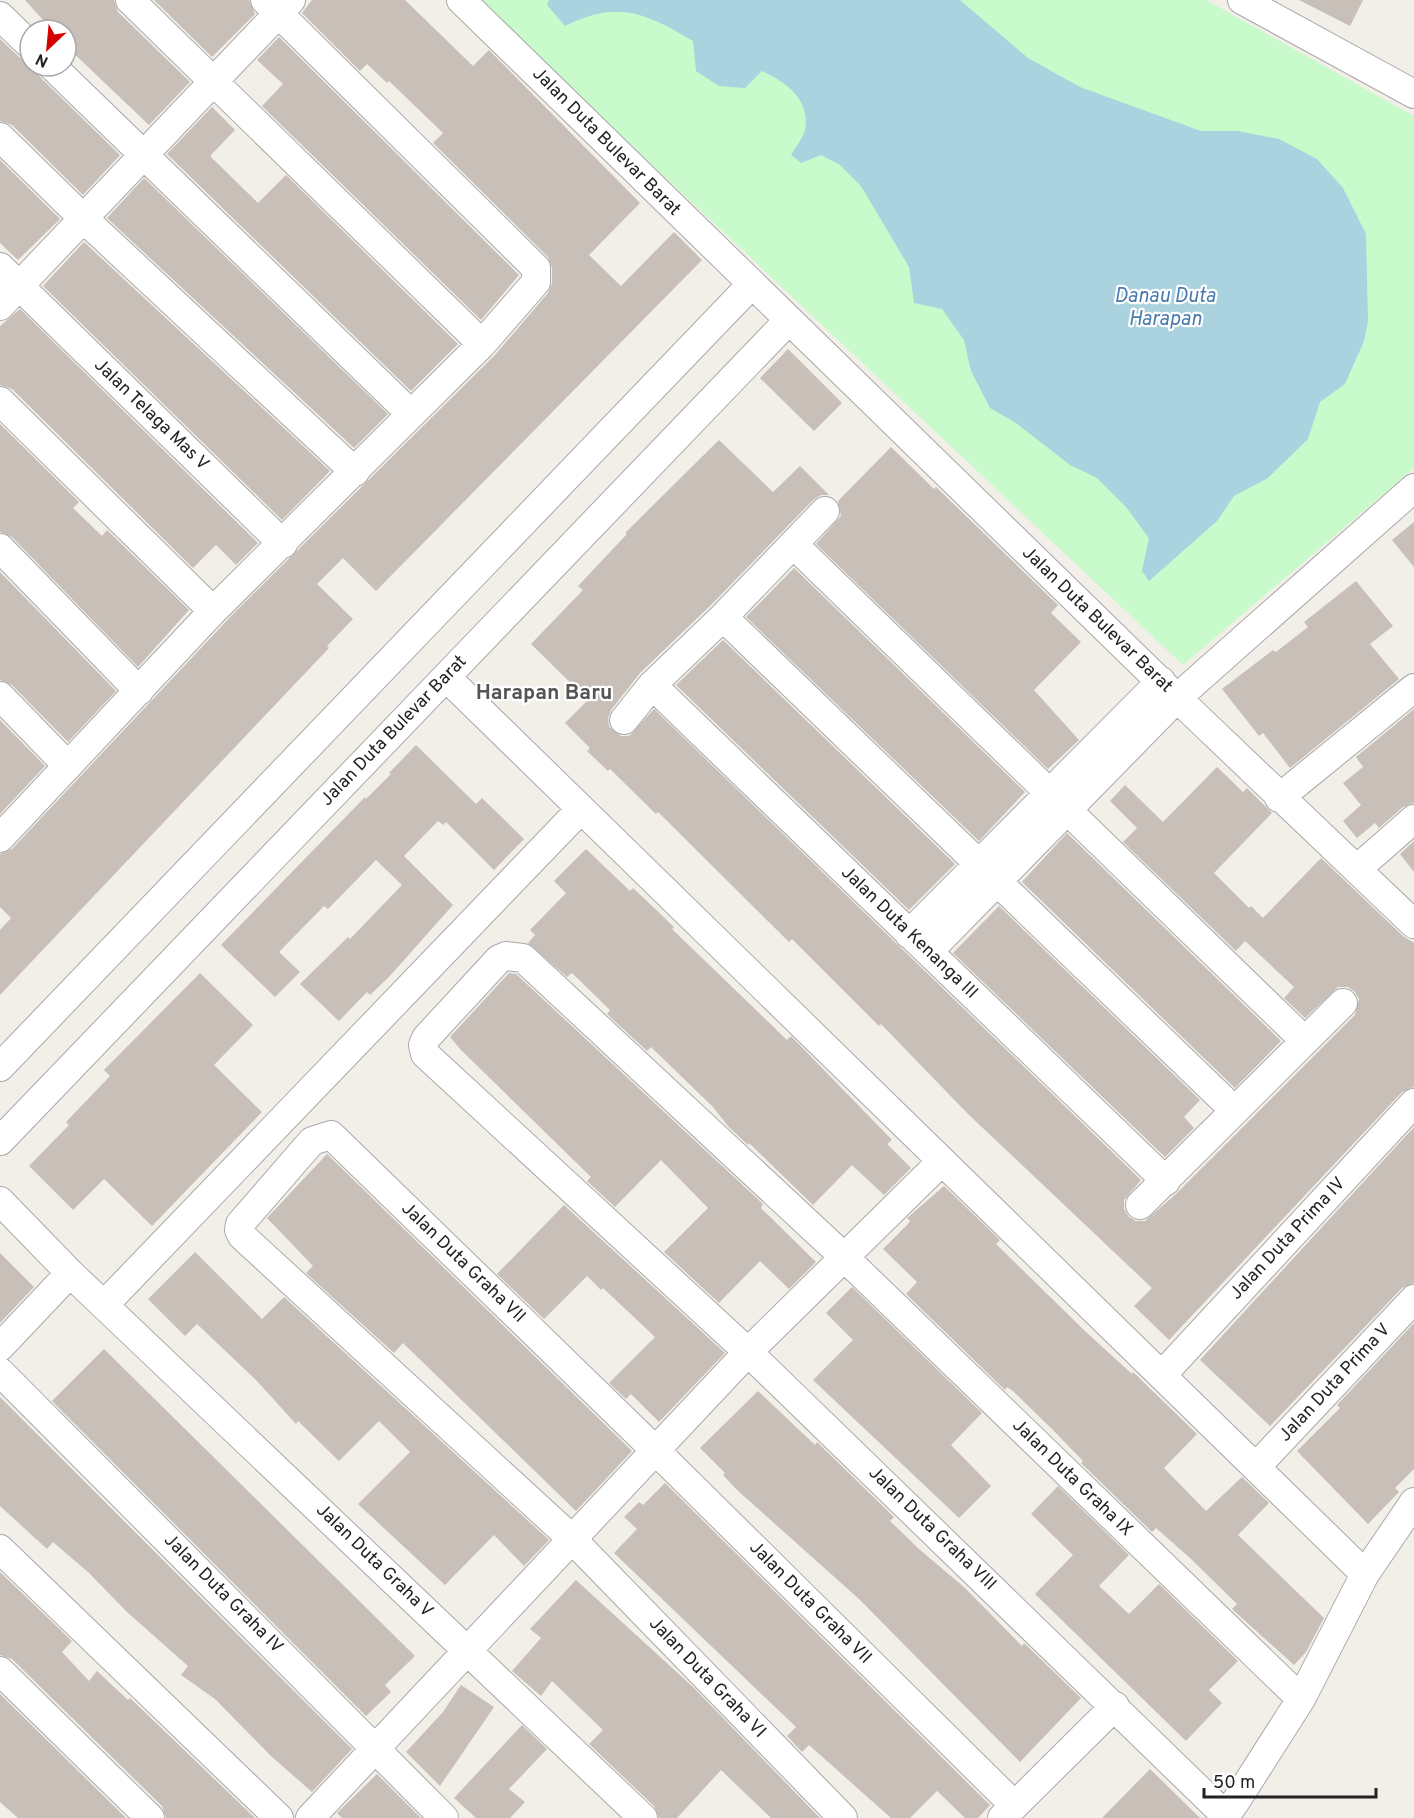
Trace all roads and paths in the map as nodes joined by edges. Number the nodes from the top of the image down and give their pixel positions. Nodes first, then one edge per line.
1 (130, 0) edge
2 (461, 0) edge
3 (1242, 0) edge
4 (278, 4) edge
5 (0, 16) edge
6 (18, 33) edge
7 (64, 78) edge
8 (213, 82) junction
9 (1414, 94) edge
10 (0, 137) edge
11 (144, 155) junction
12 (83, 218) junction
13 (751, 285) junction
14 (6, 286) edge
15 (788, 321) junction
16 (482, 344) junction
17 (0, 401) edge
18 (411, 414) junction
19 (355, 472) junction
20 (1414, 488) edge
21 (825, 511) dead end
22 (283, 544) junction
23 (793, 544) junction
24 (0, 548) edge
25 (213, 611) junction
26 (723, 617) junction
27 (446, 678) junction
28 (652, 685) junction
29 (1414, 688) edge
30 (1169, 689) junction
31 (139, 691) junction
32 (0, 696) edge
33 (624, 720) dead end
34 (68, 766) junction
35 (1279, 798) junction
36 (1059, 800) junction
37 (581, 809) junction
38 (1414, 819) edge
39 (0, 838) edge
40 (1357, 869) junction
41 (988, 873) junction
42 (1414, 924) edge
43 (919, 943) junction
44 (1343, 1003) dead end
45 (1305, 1041) junction
46 (0, 1067) edge
47 (1414, 1103) edge
48 (1234, 1110) junction
49 (0, 1141) edge
50 (942, 1161) junction
51 (1166, 1181) junction
52 (0, 1201) edge
53 (1140, 1205) dead end
54 (843, 1256) junction
55 (70, 1273) junction
56 (1414, 1299) edge
57 (105, 1304) junction
58 (0, 1347) edge
59 (748, 1352) junction
60 (0, 1372) edge
61 (1162, 1375) junction
62 (656, 1450) junction
63 (1256, 1467) junction
64 (1414, 1502) edge
65 (571, 1538) junction
66 (0, 1549) edge
67 (1365, 1574) junction
68 (466, 1650) junction
69 (0, 1671) edge
70 (1301, 1699) junction
71 (1115, 1706) junction
72 (376, 1748) junction
73 (1008, 1812) edge
74 (1210, 1812) edge
75 (150, 1818) edge
76 (279, 1818) edge
77 (310, 1818) edge
78 (444, 1818) edge
79 (643, 1818) edge
80 (843, 1818) edge

1 - 8 street
2 - 13 street, Jalan Duta Bulevar Barat
3 - 9 street
4 - 8 street
4 - 16 street
5 - 6 street
7 - 11 street
8 - 11 street
8 - 16 street
10 - 12 street
11 - 12 street
11 - 18 street
12 - 14 street
12 - 19 street
13 - 15 street, Jalan Duta Bulevar Barat
13 - 46 street
14 - 22 street, Jalan Telaga Mas V
15 - 27 street, Jalan Duta Bulevar Barat
15 - 30 street, Jalan Duta Bulevar Barat
16 - 18 street
17 - 25 street
18 - 19 street
19 - 22 street
20 - 30 street, Jalan Duta Bulevar Barat
21 - 23 street
22 - 25 street
23 - 26 street
23 - 36 street
24 - 31 street
25 - 31 street
26 - 28 street
26 - 41 street
27 - 37 street
27 - 49 street, Jalan Duta Bulevar Barat
28 - 33 street
28 - 43 street, Jalan Duta Kenanga III
29 - 35 street
30 - 35 street
30 - 36 street
31 - 34 street
32 - 34 street
34 - 39 street
35 - 40 street
36 - 41 street
36 - 45 street
37 - 50 street
37 - 57 street
38 - 40 street
40 - 42 street
41 - 43 street
41 - 48 street
43 - 51 street, Jalan Duta Kenanga III
44 - 45 street
45 - 48 street
47 - 61 street, Jalan Duta Prima IV
48 - 51 street
50 - 54 street
50 - 61 street
51 - 53 street
52 - 55 street, Jalan Duta Graha V
54 - 59 street
54 - 59 street, Jalan Duta Graha IX
54 - 70 street, Jalan Duta Graha IX
55 - 57 street, Jalan Duta Graha V
55 - 58 street
56 - 63 street, Jalan Duta Prima V
57 - 68 street, Jalan Duta Graha V
59 - 62 street
59 - 71 street, Jalan Duta Graha VIII
60 - 72 street, Jalan Duta Graha IV
61 - 63 street
62 - 65 street
62 - 65 street, Jalan Duta Graha VII
62 - 73 street, Jalan Duta Graha VII
63 - 67 street
64 - 67 street
65 - 68 street
65 - 80 street, Jalan Duta Graha VI
66 - 76 street
67 - 70 street
68 - 72 street
68 - 79 street, Jalan Duta Graha V
69 - 75 street
70 - 74 street
71 - 73 street
71 - 74 street, Jalan Duta Graha VIII
72 - 77 street
72 - 78 street, Jalan Duta Graha IV

